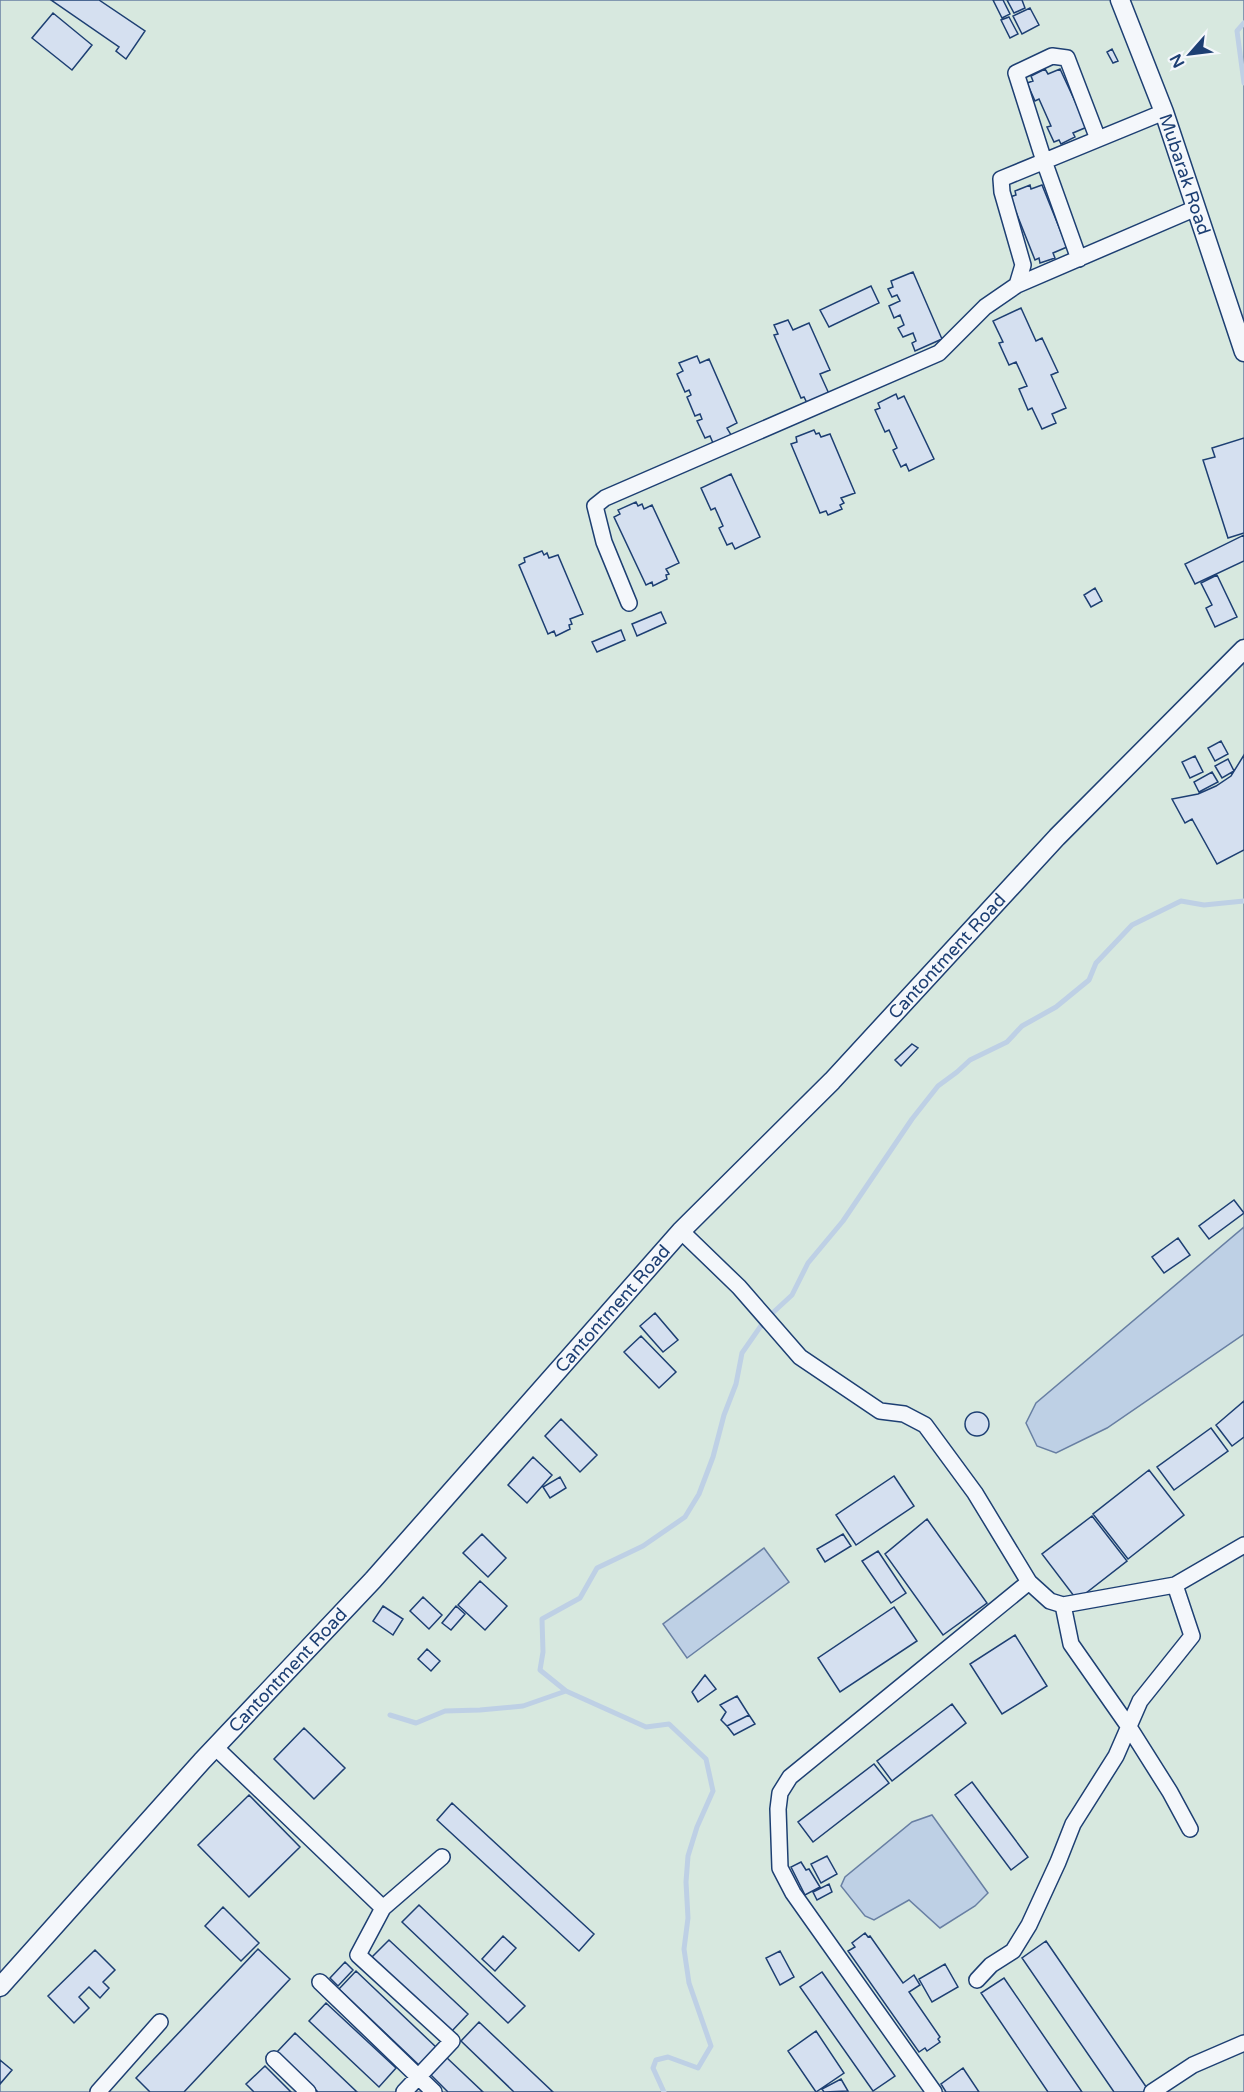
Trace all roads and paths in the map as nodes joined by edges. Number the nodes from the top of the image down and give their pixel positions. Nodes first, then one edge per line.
1 (1120, 0) edge
2 (1164, 112) junction
3 (1098, 139) junction
4 (1044, 161) junction
5 (1196, 208) junction
6 (1079, 259) junction
7 (1017, 285) junction
8 (1244, 352) edge
9 (629, 603) dead end
10 (1244, 649) edge
11 (681, 1231) junction
12 (1244, 1545) edge
13 (1029, 1582) junction
14 (1175, 1585) junction
15 (1063, 1605) junction
16 (1129, 1727) junction
17 (214, 1748) junction
18 (1190, 1829) dead end
19 (442, 1857) dead end
20 (383, 1908) junction
21 (977, 1980) dead end
22 (320, 1982) dead end
23 (0, 1987) edge
24 (160, 2022) dead end
25 (1244, 2043) edge
26 (274, 2060) dead end
27 (418, 2077) junction
28 (98, 2092) edge
29 (308, 2092) edge
30 (404, 2092) edge
31 (434, 2092) edge
32 (934, 2092) edge
33 (1152, 2092) edge

1 - 2 street, Mubarak Road
2 - 3 street
2 - 5 street, Mubarak Road
3 - 4 street
3 - 4 street
4 - 6 street
4 - 7 street
5 - 6 street
5 - 8 street, Mubarak Road
6 - 7 street
7 - 9 street
10 - 11 street, Cantontment Road
11 - 13 street
11 - 17 street, Cantontment Road
12 - 14 street
13 - 15 street
13 - 32 street
14 - 15 street
14 - 16 street
15 - 16 street
16 - 18 street
16 - 21 street
17 - 20 street
17 - 23 street, Cantontment Road
19 - 20 street
20 - 27 street
22 - 27 street
24 - 28 street
25 - 33 street
26 - 29 street
27 - 30 street
27 - 31 street

